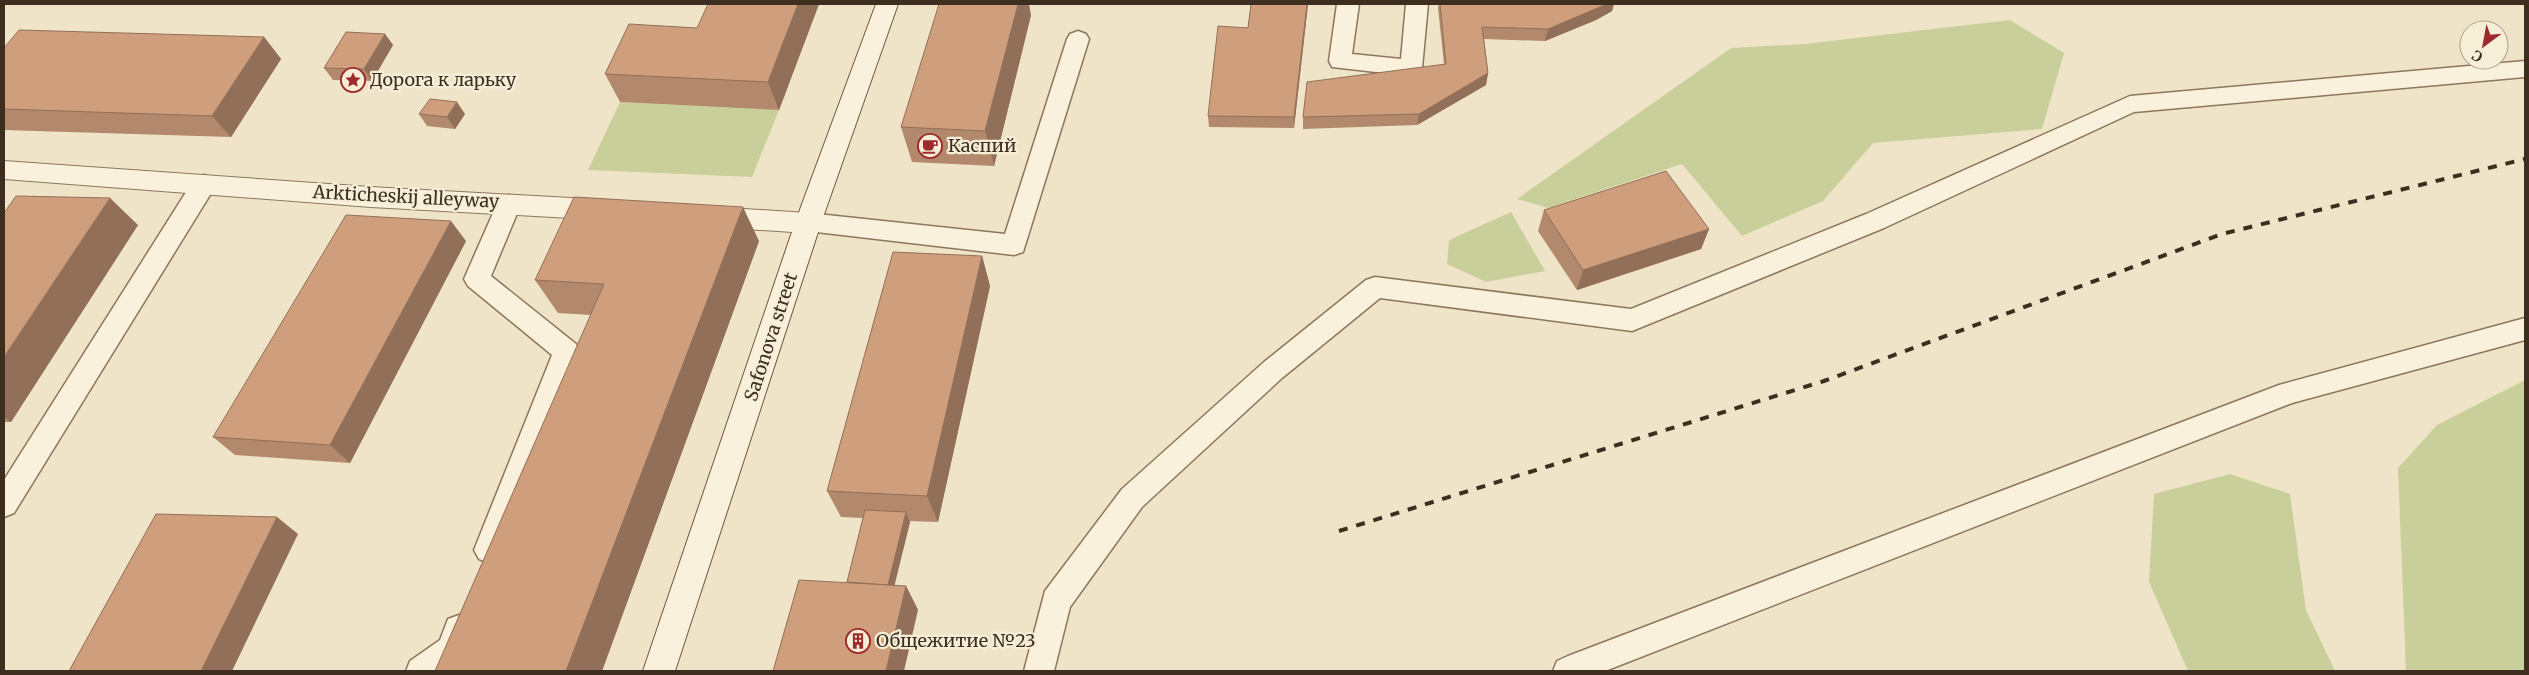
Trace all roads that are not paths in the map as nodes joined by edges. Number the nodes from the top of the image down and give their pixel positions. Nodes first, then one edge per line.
1 (887, 4) edge
2 (1348, 4) edge
3 (1417, 4) edge
4 (1078, 39) dead end
5 (2525, 68) edge
6 (4, 170) edge
7 (204, 184) junction
8 (508, 204) junction
9 (628, 211) edge
10 (687, 215) edge
11 (808, 224) junction
12 (2525, 329) edge
13 (4, 504) edge
14 (480, 576) edge
15 (469, 603) edge
16 (421, 671) edge
17 (659, 671) edge
18 (1039, 671) edge
19 (1568, 671) edge

1 - 11 street, Safonova street
2 - 3 lane
4 - 11 lane
5 - 18 lane
6 - 7 street, Arkticheskij alleyway
7 - 8 street, Arkticheskij alleyway
7 - 13 lane
8 - 9 street, Arkticheskij alleyway
8 - 14 lane
10 - 11 street
11 - 17 street, Safonova street
12 - 19 lane
15 - 16 lane

